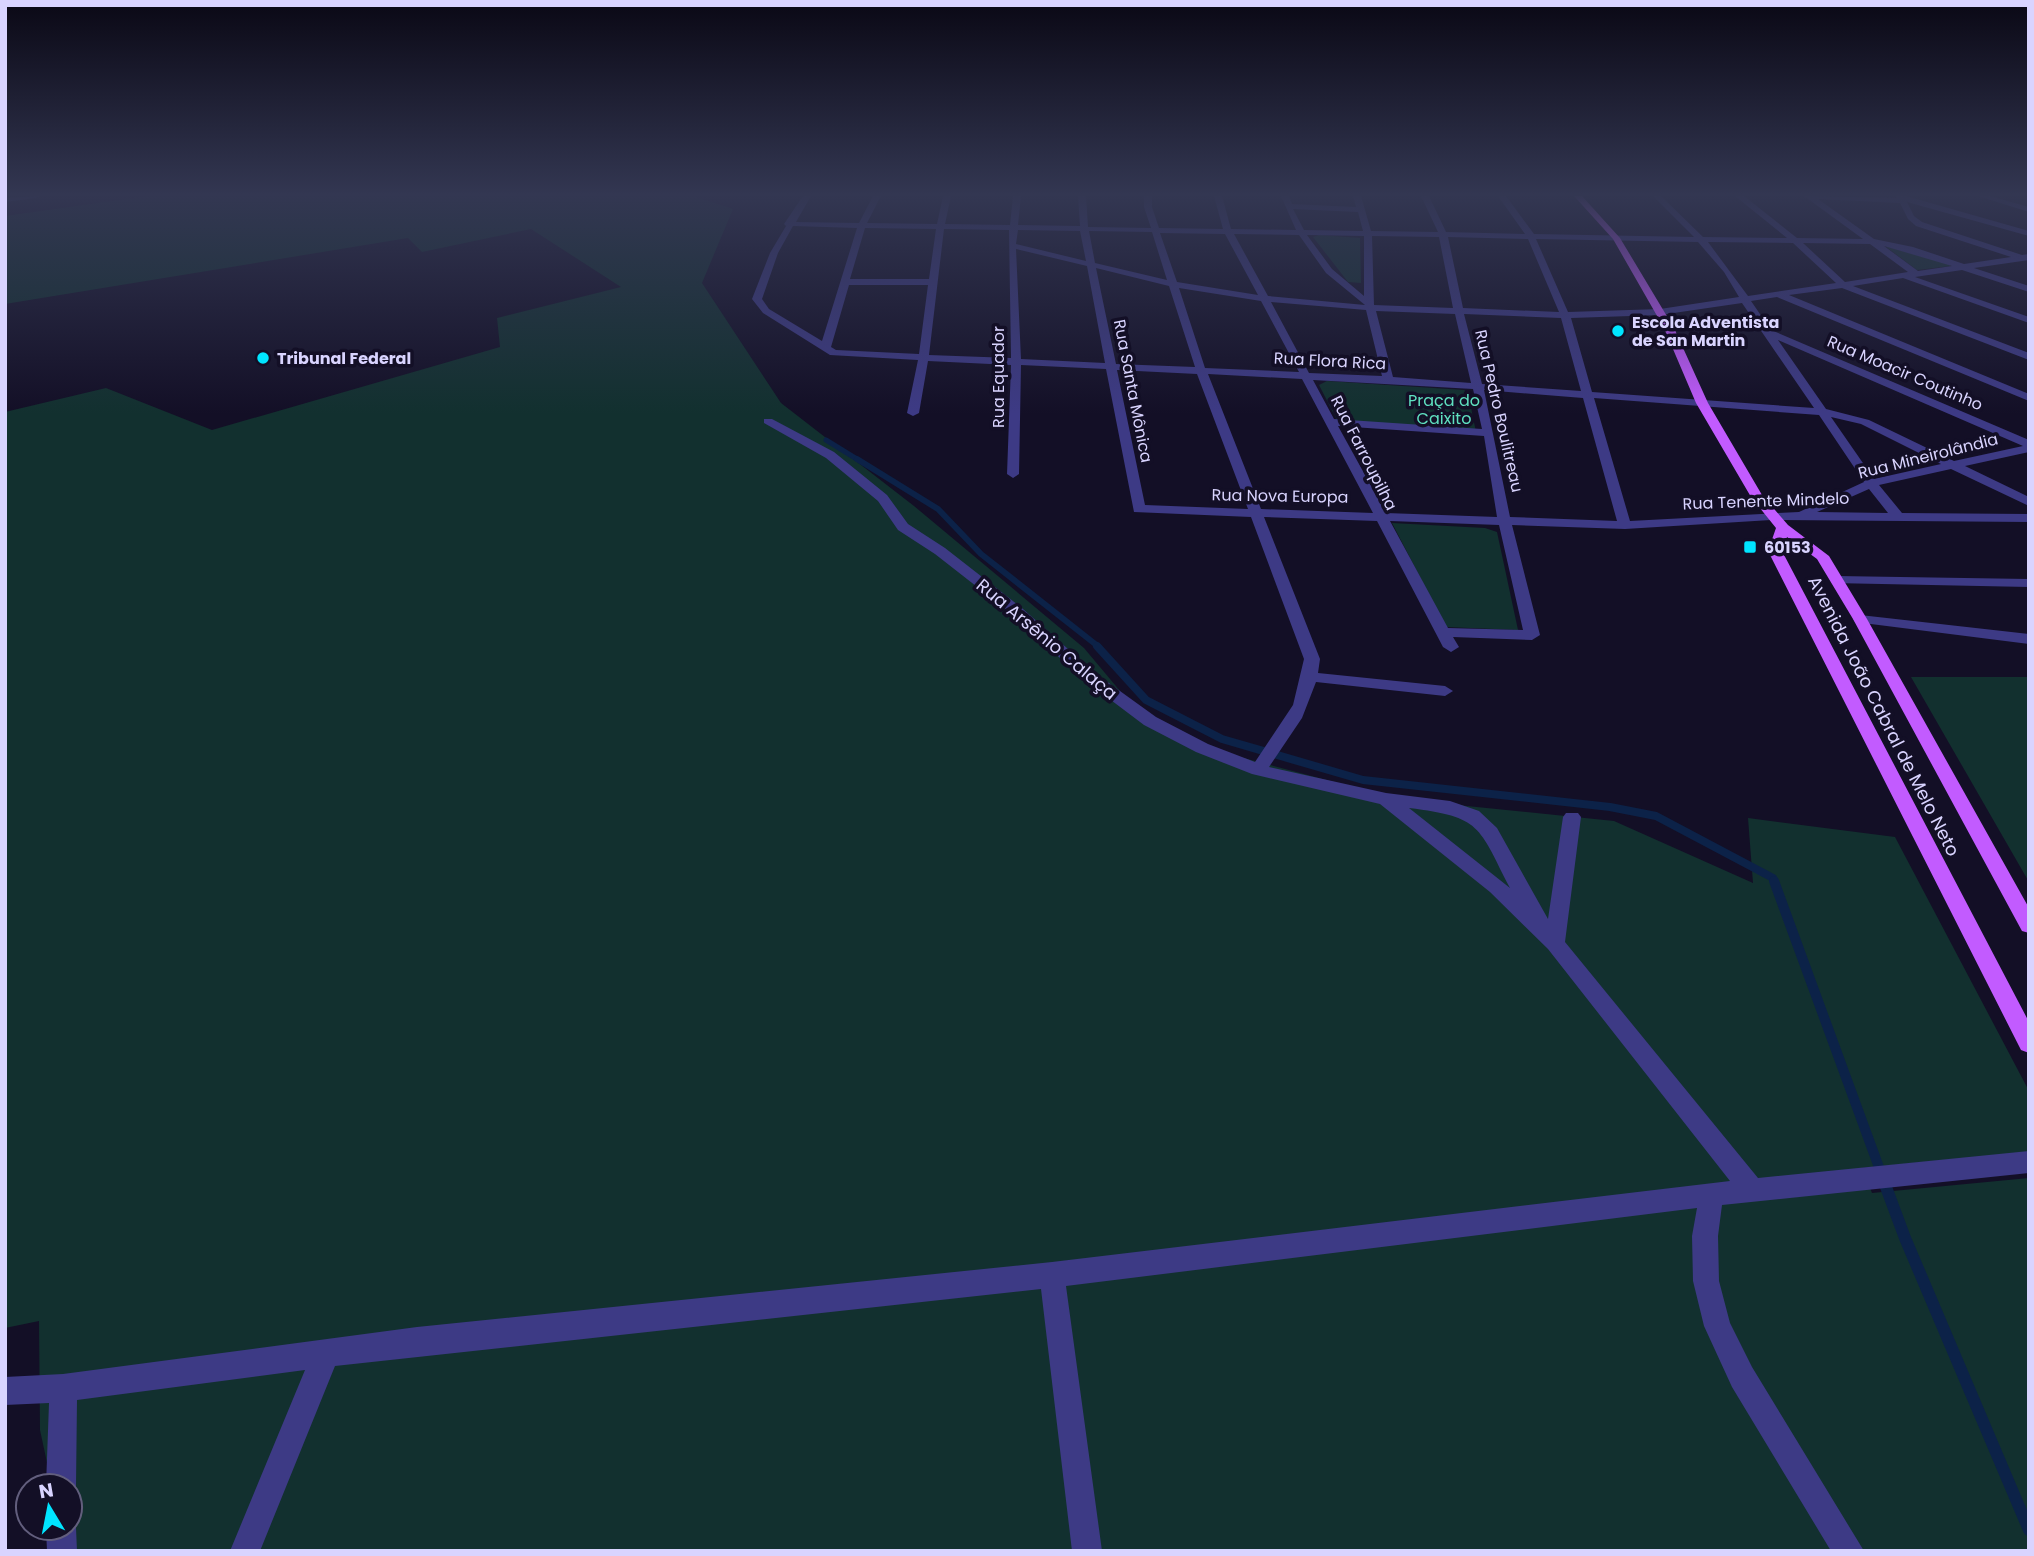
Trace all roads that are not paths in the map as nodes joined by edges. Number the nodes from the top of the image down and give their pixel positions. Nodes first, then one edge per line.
1 (767, 269) edge
2 (850, 269) edge
3 (934, 269) edge
4 (1013, 269) edge
5 (1093, 269) edge
6 (1100, 269) edge
7 (1166, 269) edge
8 (1250, 269) edge
9 (1329, 269) edge
10 (1369, 269) edge
11 (1450, 269) edge
12 (1545, 269) edge
13 (1634, 269) edge
14 (1728, 269) edge
15 (1825, 269) edge
16 (1909, 269) edge
17 (1951, 269) edge
18 (1969, 269) edge
19 (1915, 273) junction
20 (1902, 275) junction
21 (846, 282) junction
22 (932, 282) junction
23 (1171, 284) junction
24 (1843, 285) junction
25 (2029, 289) edge
26 (1780, 295) junction
27 (1267, 299) junction
28 (1746, 301) junction
29 (1370, 306) junction
30 (1660, 312) junction
31 (1460, 313) junction
32 (1565, 315) junction
33 (2029, 320) edge
34 (1768, 331) junction
35 (830, 351) junction
36 (921, 357) junction
37 (2029, 357) edge
38 (1016, 362) junction
39 (1112, 366) junction
40 (1200, 371) junction
41 (1306, 376) junction
42 (1388, 380) junction
43 (1477, 386) junction
44 (1586, 394) junction
45 (2029, 398) edge
46 (1702, 403) junction
47 (1824, 412) junction
48 (913, 413) dead end
49 (768, 421) dead end
50 (1331, 422) junction
51 (1489, 433) junction
52 (2029, 446) edge
53 (1953, 464) junction
54 (1013, 474) dead end
55 (1871, 484) junction
56 (2029, 502) edge
57 (1139, 509) joint
58 (1258, 514) junction
59 (1378, 516) junction
60 (1799, 516) junction
61 (1899, 518) junction
62 (2029, 518) edge
63 (1504, 519) junction
64 (1777, 522) junction
65 (1625, 525) junction
66 (1837, 580) junction
67 (2029, 583) edge
68 (1860, 619) junction
69 (1443, 632) junction
70 (2029, 639) edge
71 (1451, 647) dead end
72 (1311, 677) junction
73 (1445, 691) dead end
74 (1265, 759) junction
75 (1386, 799) junction
76 (1572, 817) dead end
77 (2029, 926) edge
78 (1555, 944) junction
79 (2029, 1044) edge
80 (2029, 1162) edge
81 (1752, 1190) junction
82 (1710, 1195) junction
83 (1052, 1275) junction
84 (326, 1353) junction
85 (63, 1388) junction
86 (5, 1391) edge
87 (61, 1472) edge
88 (245, 1551) edge
89 (1087, 1551) edge
90 (1849, 1551) edge

1 - 35 street
2 - 21 street
3 - 22 street
4 - 38 street, Rua Equador
5 - 39 street, Rua Santa Mônica
6 - 23 street
7 - 23 street
8 - 27 street, Rua Farroupilha
9 - 29 street
10 - 29 street
11 - 31 street, Rua Pedro Boulitreau
12 - 32 street
13 - 30 main road
14 - 28 street
15 - 24 street
16 - 19 street
17 - 19 street
18 - 25 street
19 - 20 street
20 - 24 street
20 - 33 street
21 - 22 street
21 - 35 street
22 - 36 street
23 - 27 street
23 - 40 street
24 - 26 street
24 - 37 street
26 - 28 street
26 - 45 street
27 - 29 street
27 - 41 street, Rua Farroupilha
28 - 30 street
28 - 34 street
29 - 31 street
29 - 42 street
30 - 32 street
30 - 46 main road
31 - 32 street
31 - 43 street, Rua Pedro Boulitreau
32 - 44 street
34 - 47 street
34 - 52 street, Rua Moacir Coutinho
35 - 36 street, Rua Flora Rica
36 - 38 street, Rua Flora Rica
36 - 48 street
38 - 39 street, Rua Flora Rica
38 - 54 street, Rua Equador
39 - 40 street, Rua Flora Rica
39 - 57 street, Rua Santa Mônica
40 - 41 street, Rua Flora Rica
40 - 58 street
41 - 42 street, Rua Flora Rica
41 - 50 street, Rua Farroupilha
42 - 43 street, Rua Flora Rica
43 - 44 street, Rua Flora Rica
43 - 51 street, Rua Pedro Boulitreau
44 - 46 street, Rua Flora Rica
44 - 65 street
46 - 47 street, Rua Flora Rica
46 - 64 main road
47 - 53 street, Rua Flora Rica
47 - 55 street
49 - 74 street, Rua Arsênio Calaça
50 - 51 street
50 - 59 street, Rua Farroupilha
51 - 63 street, Rua Pedro Boulitreau
52 - 53 street, Rua Mineirolândia
53 - 55 street, Rua Mineirolândia
53 - 56 street, Rua Flora Rica
55 - 60 street, Rua Mineirolândia
55 - 61 street
57 - 58 street, Rua Nova Europa
58 - 59 street, Rua Nova Europa
58 - 72 street
59 - 63 street, Rua Nova Europa
59 - 69 street, Rua Farroupilha
60 - 61 street, Rua Tenente Mindelo
60 - 64 street, Rua Tenente Mindelo
61 - 62 street, Rua Tenente Mindelo
63 - 65 street, Rua Tenente Mindelo
63 - 69 street, Rua Pedro Boulitreau
64 - 65 street, Rua Tenente Mindelo
64 - 66 main road, Avenida João Cabral de Melo Neto
64 - 79 main road, Avenida João Cabral de Melo Neto
66 - 67 street
66 - 68 main road, Avenida João Cabral de Melo Neto
68 - 70 street
68 - 77 main road, Avenida João Cabral de Melo Neto
69 - 71 street, Rua Farroupilha
72 - 73 street
72 - 74 street
74 - 75 street, Rua Arsênio Calaça
75 - 78 street
75 - 78 street, Rua Arsênio Calaça
76 - 78 street
78 - 81 street
80 - 81 street
81 - 82 street
82 - 83 street
82 - 90 street
83 - 84 street
83 - 89 street
84 - 85 street
84 - 88 street
85 - 86 street
85 - 87 street

